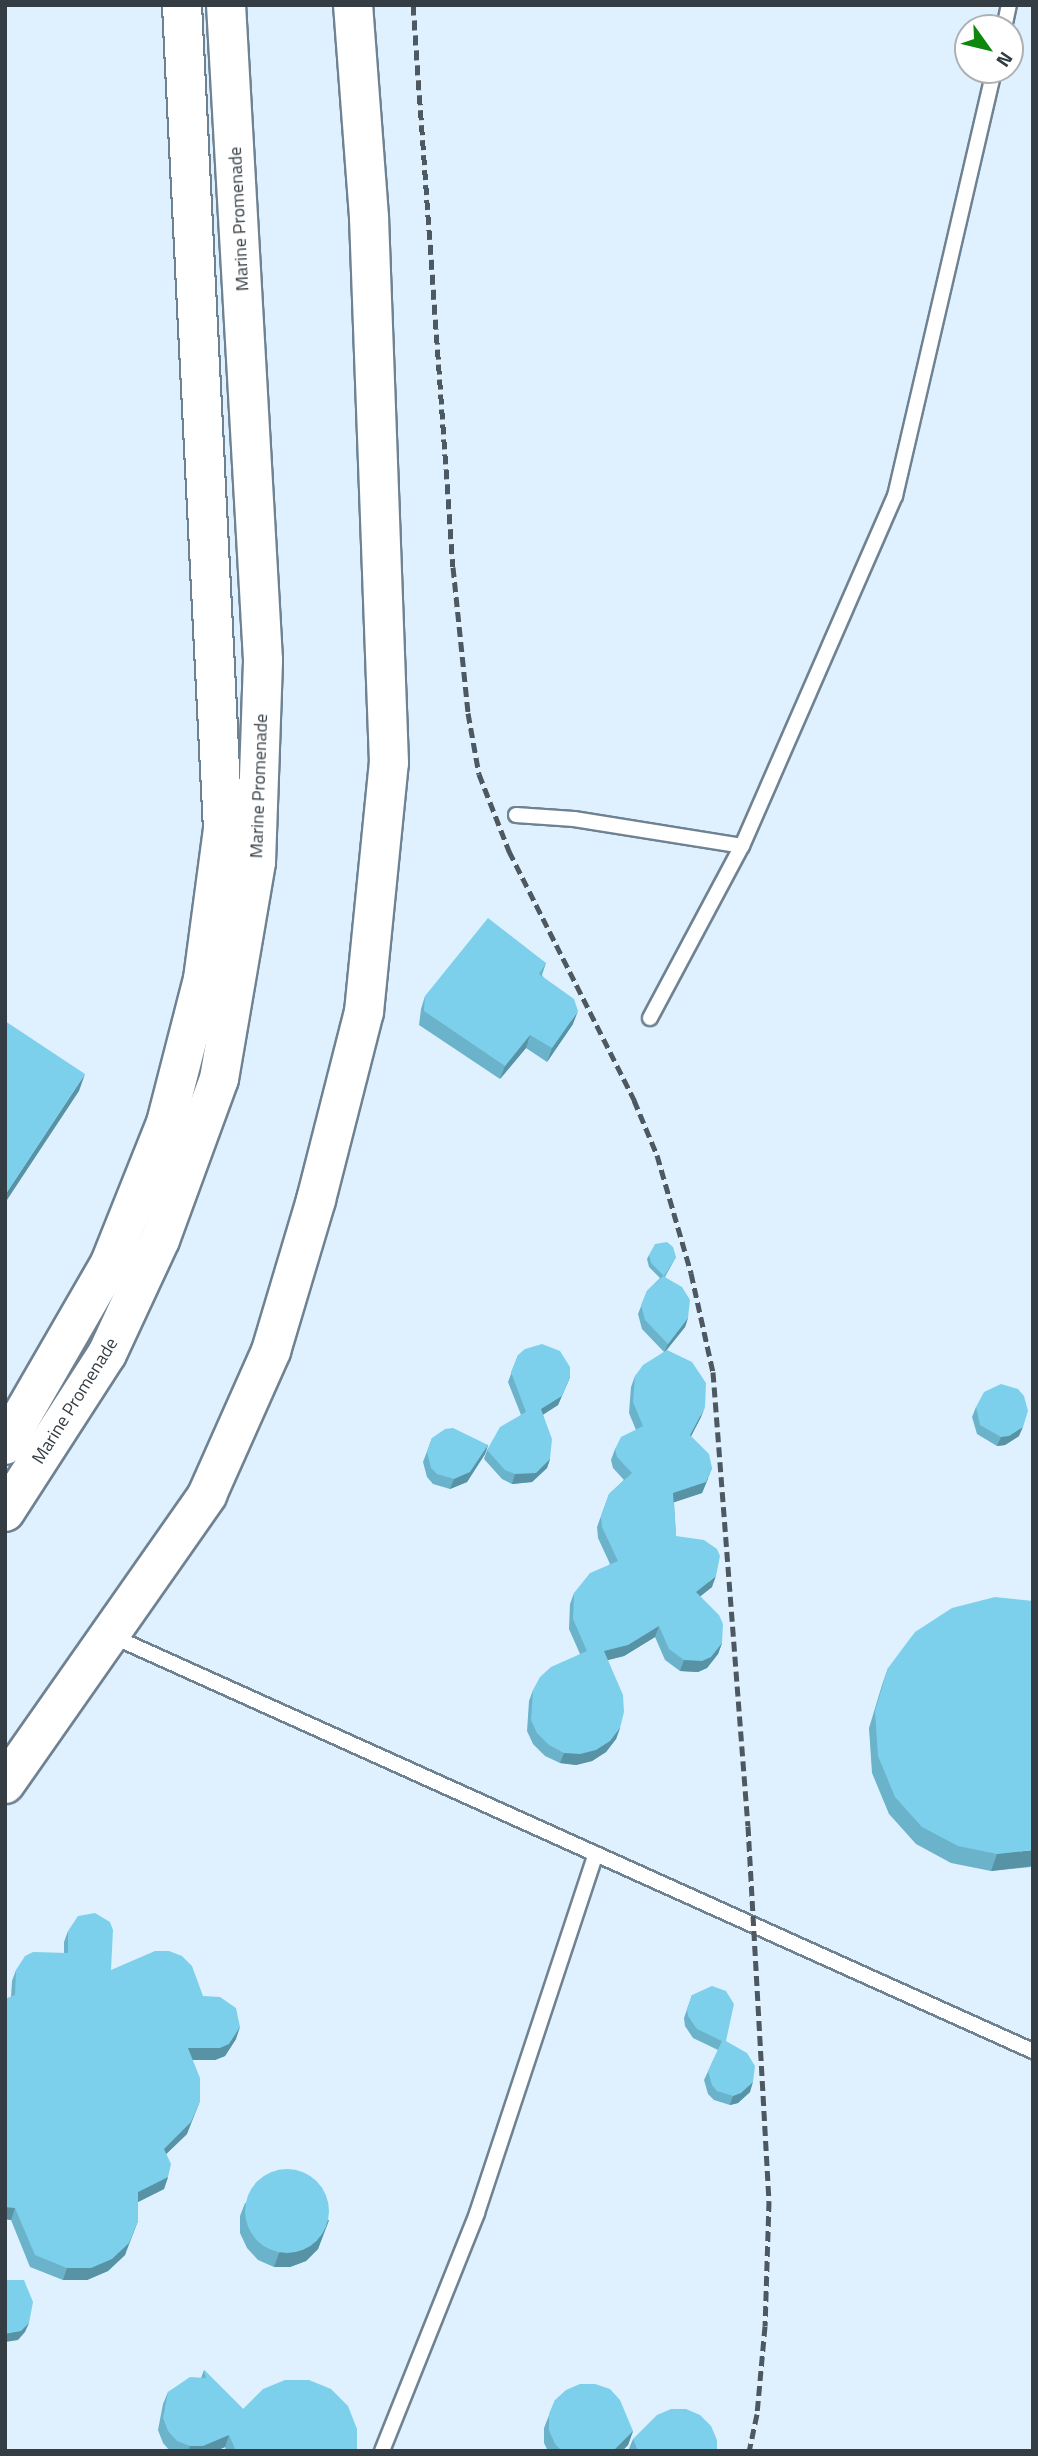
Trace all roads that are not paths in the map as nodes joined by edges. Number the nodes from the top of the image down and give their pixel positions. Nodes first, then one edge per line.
1 (182, 5) edge
2 (226, 5) edge
3 (353, 5) edge
4 (991, 84) edge
5 (516, 815) dead end
6 (742, 846) junction
7 (650, 1017) dead end
8 (5, 1446) edge
9 (5, 1512) edge
10 (111, 1635) junction
11 (5, 1784) edge
12 (596, 1854) junction
13 (1033, 2051) edge
14 (382, 2451) edge

1 - 8 main road, Marine Promenade
2 - 9 main road, Marine Promenade
3 - 10 main road
4 - 6 lane
5 - 6 lane
6 - 7 lane
10 - 11 main road
10 - 12 lane
12 - 13 lane
12 - 14 lane

